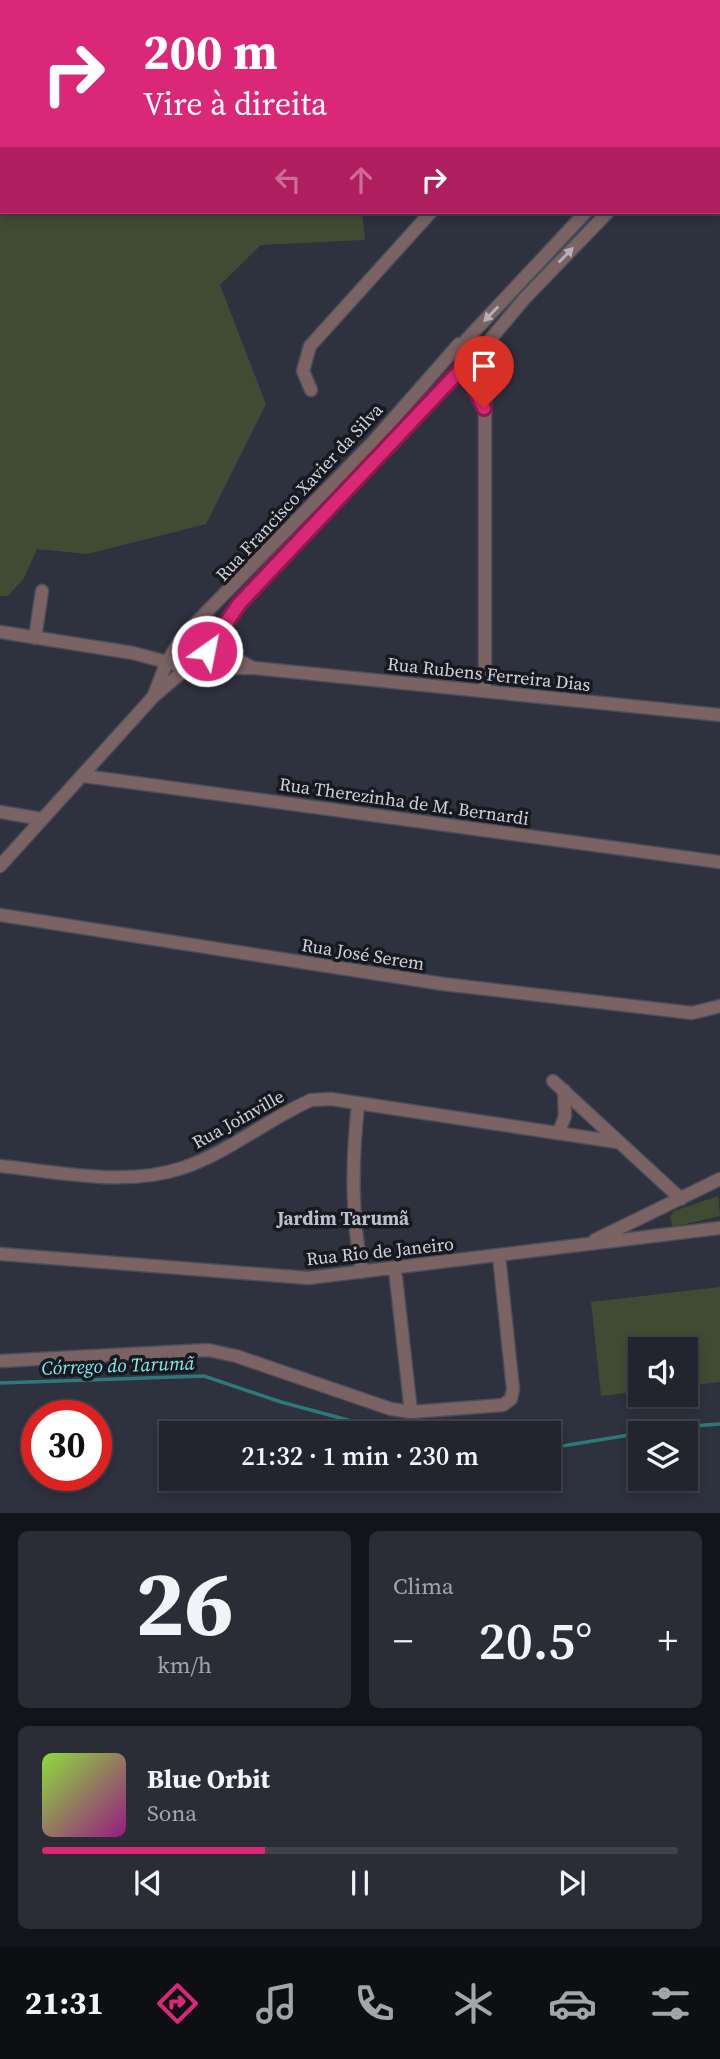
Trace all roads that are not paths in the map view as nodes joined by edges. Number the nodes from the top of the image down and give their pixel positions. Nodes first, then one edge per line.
1 (429, 214) edge
2 (584, 214) edge
3 (606, 214) edge
4 (463, 342) junction
5 (484, 350) junction
6 (465, 366) junction
7 (432, 376) junction
8 (444, 388) junction
9 (311, 390) dead end
10 (484, 408) junction
11 (42, 591) dead end
12 (193, 627) junction
13 (0, 632) edge
14 (35, 638) junction
15 (213, 641) junction
16 (174, 649) junction
17 (133, 653) junction
18 (166, 664) junction
19 (189, 668) junction
20 (254, 668) junction
21 (485, 691) junction
22 (154, 696) junction
23 (720, 715) edge
24 (84, 776) junction
25 (0, 813) edge
26 (42, 819) junction
27 (720, 862) edge
28 (0, 866) edge
29 (0, 915) edge
30 (720, 1006) edge
31 (553, 1081) dead end
32 (564, 1090) junction
33 (358, 1104) junction
34 (559, 1132) junction
35 (617, 1142) junction
36 (0, 1166) edge
37 (720, 1179) edge
38 (681, 1199) junction
39 (720, 1228) edge
40 (586, 1244) junction
41 (0, 1254) edge
42 (499, 1256) junction
43 (395, 1269) junction
44 (362, 1272) junction
45 (0, 1361) edge
46 (411, 1412) junction

1 - 9 street
2 -> 4 street, Rua Francisco Xavier da Silva
5 -> 3 street
4 - 5 street
4 - 6 street
4 - 7 street, Rua Francisco Xavier da Silva
5 - 6 street
5 - 10 street
6 - 8 street, Rua Francisco Xavier da Silva
6 - 10 street
7 - 8 street
7 - 12 street, Rua Francisco Xavier da Silva
8 - 15 street, Rua Francisco Xavier da Silva
10 - 21 street
11 - 14 street
12 - 15 street
12 - 16 street, Rua Francisco Xavier da Silva
13 - 14 street
14 - 17 street
15 - 19 street, Rua Francisco Xavier da Silva
15 - 20 street
16 - 17 street
16 - 18 street, Rua Francisco Xavier da Silva
17 - 18 street
18 - 19 street, Rua Rubens Ferreira Dias
18 - 22 street, Rua Francisco Xavier da Silva
19 - 20 street, Rua Rubens Ferreira Dias
19 - 22 street, Rua Francisco Xavier da Silva
20 - 21 street, Rua Rubens Ferreira Dias
21 - 23 street, Rua Rubens Ferreira Dias
22 - 24 street
24 - 26 street
24 - 27 street, Rua Therezinha de M. Bernardi
25 - 26 street
26 - 28 street
29 - 30 street, Rua José Serem
31 - 32 street
32 - 34 street
32 - 35 street
33 - 34 street, Rua Joinville
33 - 36 street, Rua Joinville
33 - 44 street
34 - 35 street, Rua Joinville
35 - 38 street
37 - 38 street
38 - 40 street
39 - 40 street, Rua Rio de Janeiro
40 - 42 street, Rua Rio de Janeiro
41 - 44 street, Rua Rio de Janeiro
42 - 43 street, Rua Rio de Janeiro
42 - 46 street
43 - 44 street, Rua Rio de Janeiro
43 - 46 street
45 - 46 street

